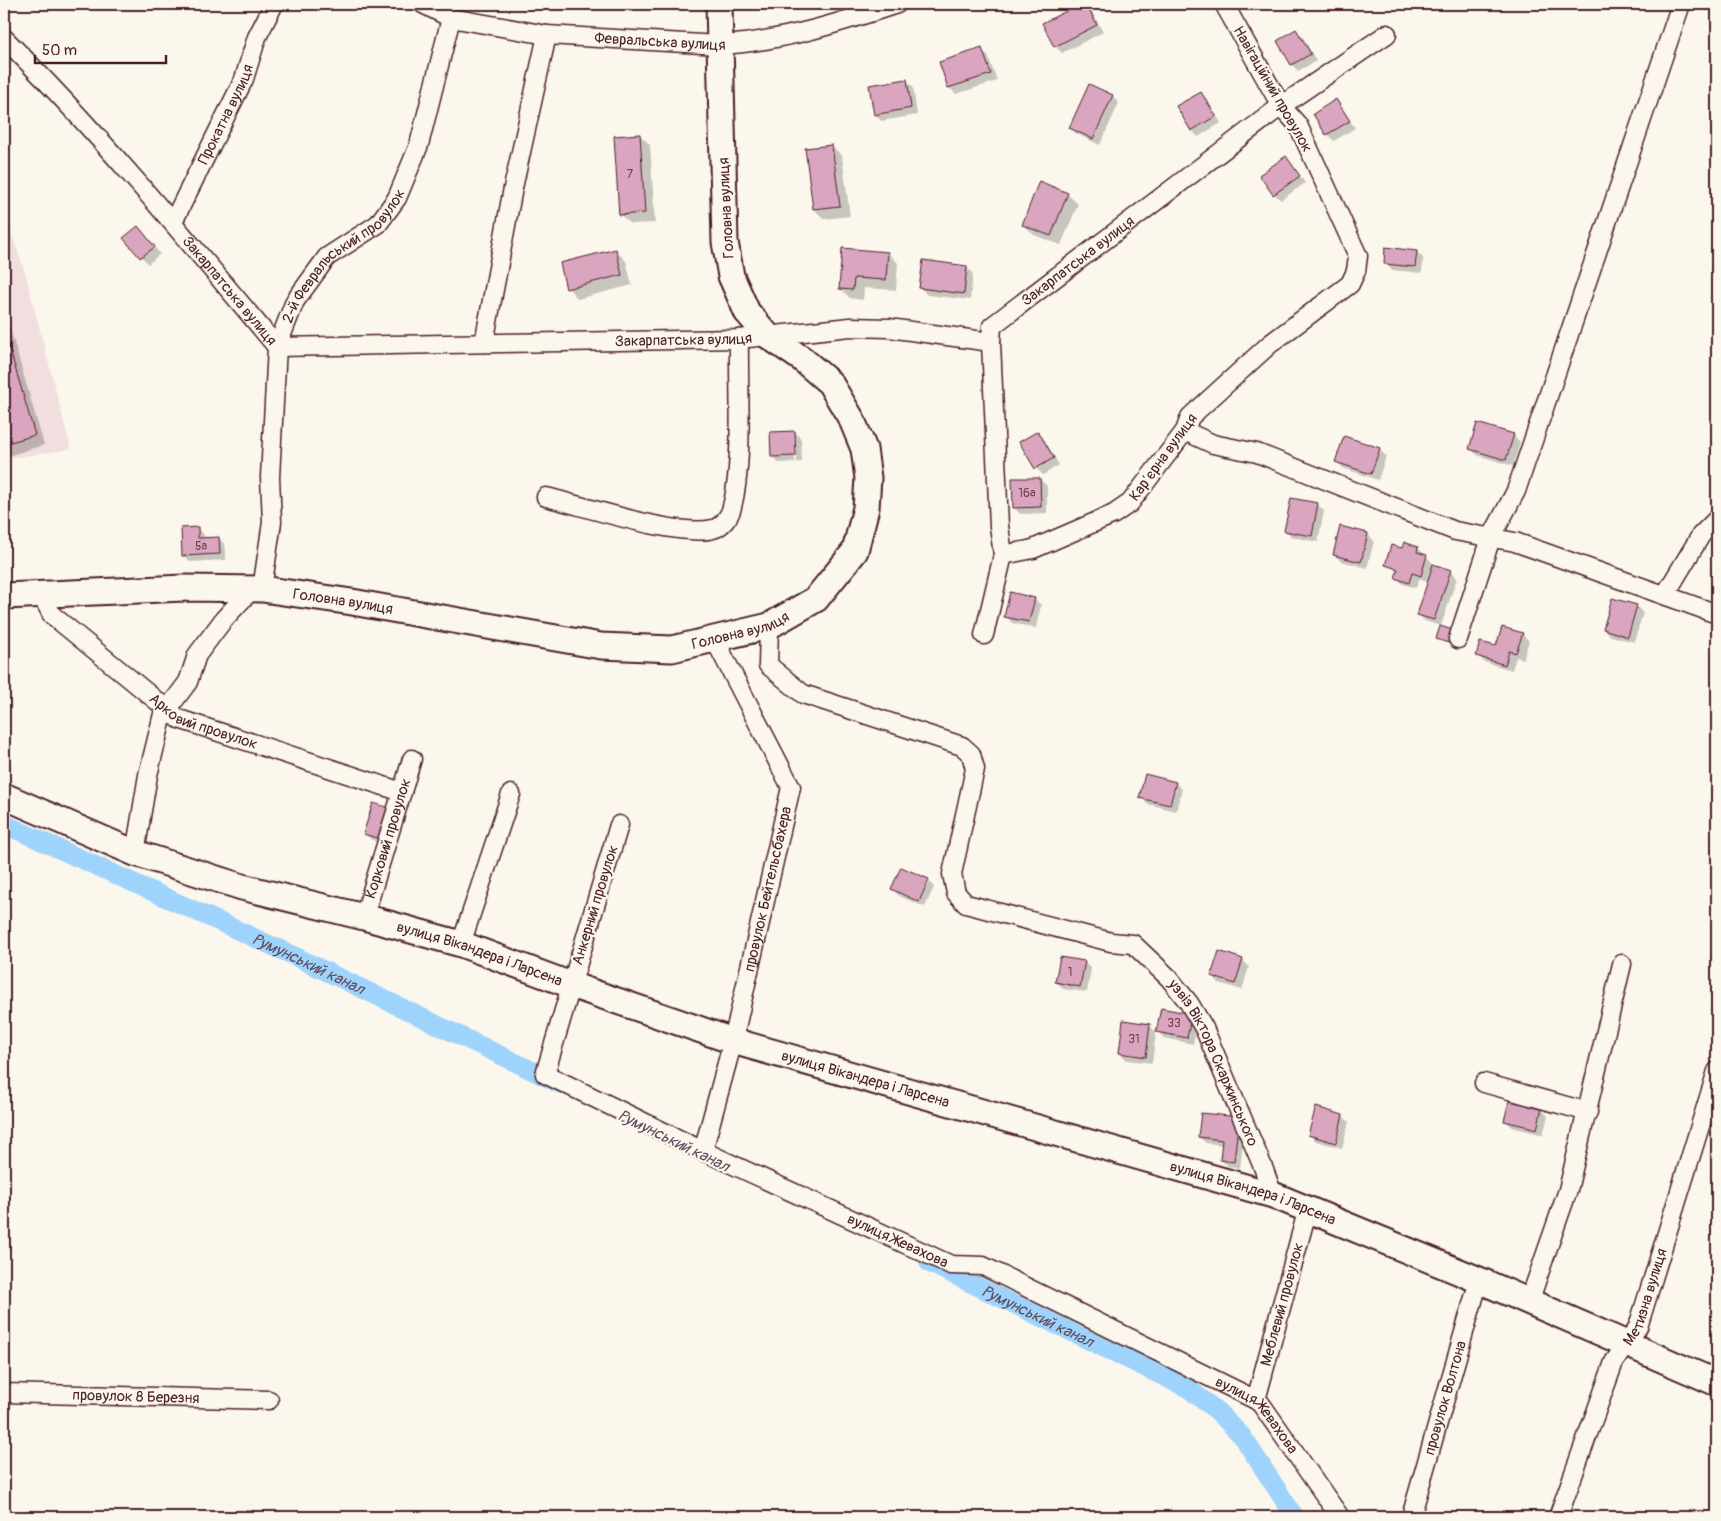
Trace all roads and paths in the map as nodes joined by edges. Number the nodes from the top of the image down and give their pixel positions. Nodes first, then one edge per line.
1 (274, 4) edge
2 (423, 4) edge
3 (720, 4) edge
4 (898, 4) edge
5 (1224, 4) edge
6 (1681, 4) edge
7 (451, 18) junction
8 (1387, 34) dead end
9 (547, 35) junction
10 (4, 38) edge
11 (719, 44) junction
12 (1281, 106) junction
13 (172, 222) junction
14 (1358, 256) joint
15 (767, 336) junction
16 (739, 339) junction
17 (991, 342) junction
18 (484, 343) junction
19 (277, 347) junction
20 (1185, 431) junction
21 (546, 496) dead end
22 (1717, 519) edge
23 (1491, 538) junction
24 (1003, 555) junction
25 (257, 589) junction
26 (41, 594) junction
27 (1665, 595) junction
28 (4, 596) edge
29 (1717, 614) edge
30 (769, 626) junction
31 (984, 636) dead end
32 (1458, 639) dead end
33 (715, 640) junction
34 (164, 710) junction
35 (412, 759) dead end
36 (402, 792) junction
37 (511, 794) dead end
38 (4, 796) edge
39 (619, 825) dead end
40 (135, 854) junction
41 (364, 916) junction
42 (461, 944) junction
43 (1622, 964) dead end
44 (571, 985) junction
45 (733, 1041) junction
46 (1717, 1072) edge
47 (545, 1074) joint
48 (1484, 1083) dead end
49 (1588, 1112) junction
50 (703, 1151) junction
51 (1273, 1195) junction
52 (1308, 1208) junction
53 (1479, 1280) junction
54 (1529, 1302) junction
55 (1628, 1344) junction
56 (1717, 1383) edge
57 (4, 1393) edge
58 (269, 1400) dead end
59 (1256, 1400) junction
60 (1340, 1517) edge
61 (1411, 1517) edge
62 (1558, 1517) edge

1 - 13 street, Прокатна вулиця
2 - 7 street, Февральська вулиця
3 - 11 street, Головна вулиця
4 - 11 street, Февральська вулиця
5 - 12 street, Навігаційний провулок
6 - 23 street
7 - 9 street, Февральська вулиця
7 - 19 street, 2-й Февральський провулок
8 - 12 street, Закарпатська вулиця
9 - 11 street, Февральська вулиця
9 - 18 street
10 - 13 street, Закарпатська вулиця
11 - 15 street, Головна вулиця
12 - 14 street, Навігаційний провулок
12 - 17 street, Закарпатська вулиця
13 - 19 street, Закарпатська вулиця
14 - 20 street, Карʼєрна вулиця
15 - 16 street, Закарпатська вулиця
15 - 17 street, Закарпатська вулиця
15 - 30 street, Головна вулиця
16 - 18 street, Закарпатська вулиця
16 - 21 street
17 - 24 street
18 - 19 street, Закарпатська вулиця
19 - 25 street, 2-й Февральський провулок
20 - 23 street
20 - 24 street, Карʼєрна вулиця
22 - 27 street
23 - 27 street
23 - 32 street
24 - 31 street
25 - 26 street, Головна вулиця
25 - 33 street, Головна вулиця
25 - 34 street
26 - 28 street, Головна вулиця
26 - 34 street, Арковий провулок
27 - 29 street
30 - 33 street, Головна вулиця
30 - 51 street, узвіз Віктора Скаржинського
33 - 45 street, провулок Бейтельсбахера
34 - 36 street, Арковий провулок
34 - 40 street
35 - 36 street, Корковий провулок
36 - 41 street, Корковий провулок
37 - 42 street
38 - 40 street, вулиця Вікандера і Ларсена
39 - 44 street, Анкерний провулок
40 - 41 street, вулиця Вікандера і Ларсена
41 - 42 street, вулиця Вікандера і Ларсена
42 - 44 street, вулиця Вікандера і Ларсена
43 - 49 street
44 - 45 street, вулиця Вікандера і Ларсена
44 - 47 street, Анкерний провулок
45 - 50 street, провулок Бейтельсбахера
45 - 51 street, вулиця Вікандера і Ларсена
46 - 55 street, Метизна вулиця
47 - 50 street, вулиця Жевахова
48 - 49 street
49 - 54 street
50 - 59 street, вулиця Жевахова
51 - 52 street, вулиця Вікандера і Ларсена
52 - 53 street, вулиця Вікандера і Ларсена
52 - 59 street, Меблевий провулок
53 - 54 street, вулиця Вікандера і Ларсена
53 - 61 street, провулок Волтона
54 - 55 street, вулиця Вікандера і Ларсена
55 - 56 street, вулиця Вікандера і Ларсена
55 - 62 street, Метизна вулиця
57 - 58 street, провулок 8 Березня
59 - 60 street, вулиця Жевахова

